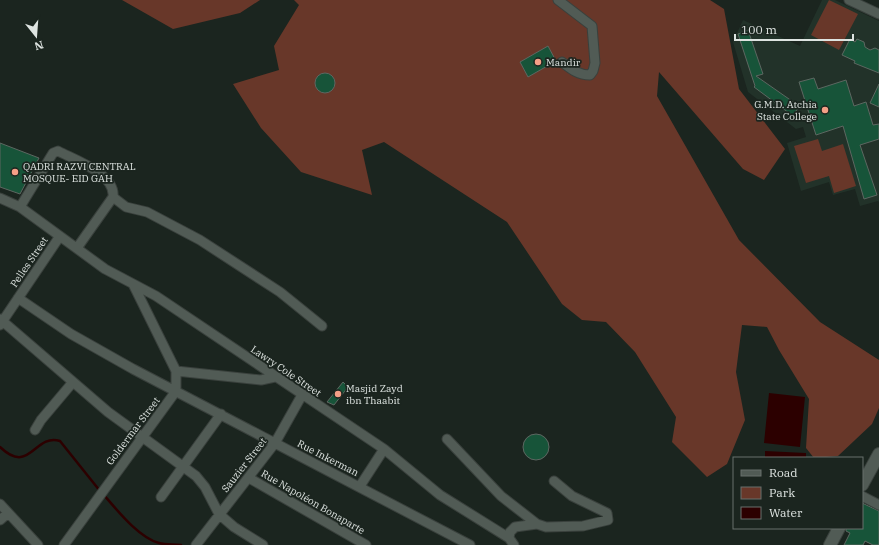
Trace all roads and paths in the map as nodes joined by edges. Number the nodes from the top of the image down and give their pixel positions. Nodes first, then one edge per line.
1 (558, 0) edge
2 (849, 0) edge
3 (879, 14) edge
4 (562, 62) dead end
5 (113, 197) junction
6 (0, 198) edge
7 (20, 207) junction
8 (60, 236) junction
9 (77, 248) junction
10 (134, 286) junction
11 (18, 298) junction
12 (1, 321) edge
13 (322, 326) dead end
14 (176, 371) junction
15 (275, 377) junction
16 (73, 382) junction
17 (176, 391) junction
18 (302, 395) junction
19 (221, 414) junction
20 (35, 430) dead end
21 (143, 437) junction
22 (447, 439) dead end
23 (275, 443) junction
24 (384, 449) junction
25 (879, 454) edge
26 (184, 467) junction
27 (249, 478) junction
28 (554, 481) dead end
29 (863, 483) edge
30 (360, 486) junction
31 (161, 497) dead end
32 (863, 497) edge
33 (0, 504) edge
34 (879, 505) edge
35 (8, 513) junction
36 (219, 514) junction
37 (0, 520) edge
38 (537, 524) junction
39 (838, 529) edge
40 (511, 541) edge
41 (38, 545) edge
42 (64, 545) edge
43 (196, 545) edge
44 (263, 545) edge
45 (366, 545) edge
46 (470, 545) edge
47 (830, 545) edge

1 - 4 street
2 - 3 street
5 - 7 street
5 - 9 street
5 - 13 street
6 - 7 street, Lawry Cole Street
7 - 8 street, Lawry Cole Street
8 - 9 street, Lawry Cole Street
8 - 11 street, Pelles Street
9 - 10 street, Lawry Cole Street
10 - 14 street
10 - 15 street, Lawry Cole Street
11 - 12 street, Pelles Street
11 - 17 street, Rue Inkerman
12 - 16 street
14 - 15 street
14 - 17 street
15 - 18 street, Lawry Cole Street
16 - 20 street
16 - 21 street
17 - 19 street, Rue Inkerman
17 - 21 street, Goldermar Street
18 - 23 street, Sauzier Street
18 - 24 street, Lawry Cole Street
19 - 23 street, Rue Inkerman
19 - 26 street
21 - 26 street
21 - 42 street, Goldermar Street
22 - 38 street
23 - 27 street, Sauzier Street
23 - 30 street, Rue Inkerman
24 - 30 street
24 - 40 street, Lawry Cole Street
25 - 29 main road
26 - 31 street
26 - 36 street
27 - 36 street, Sauzier Street
27 - 45 street, Rue Napoléon Bonaparte
28 - 38 street
30 - 46 street, Rue Inkerman
32 - 34 street
33 - 35 street
35 - 37 street
35 - 41 street
36 - 43 street, Sauzier Street
36 - 44 street
38 - 40 street
39 - 47 main road

